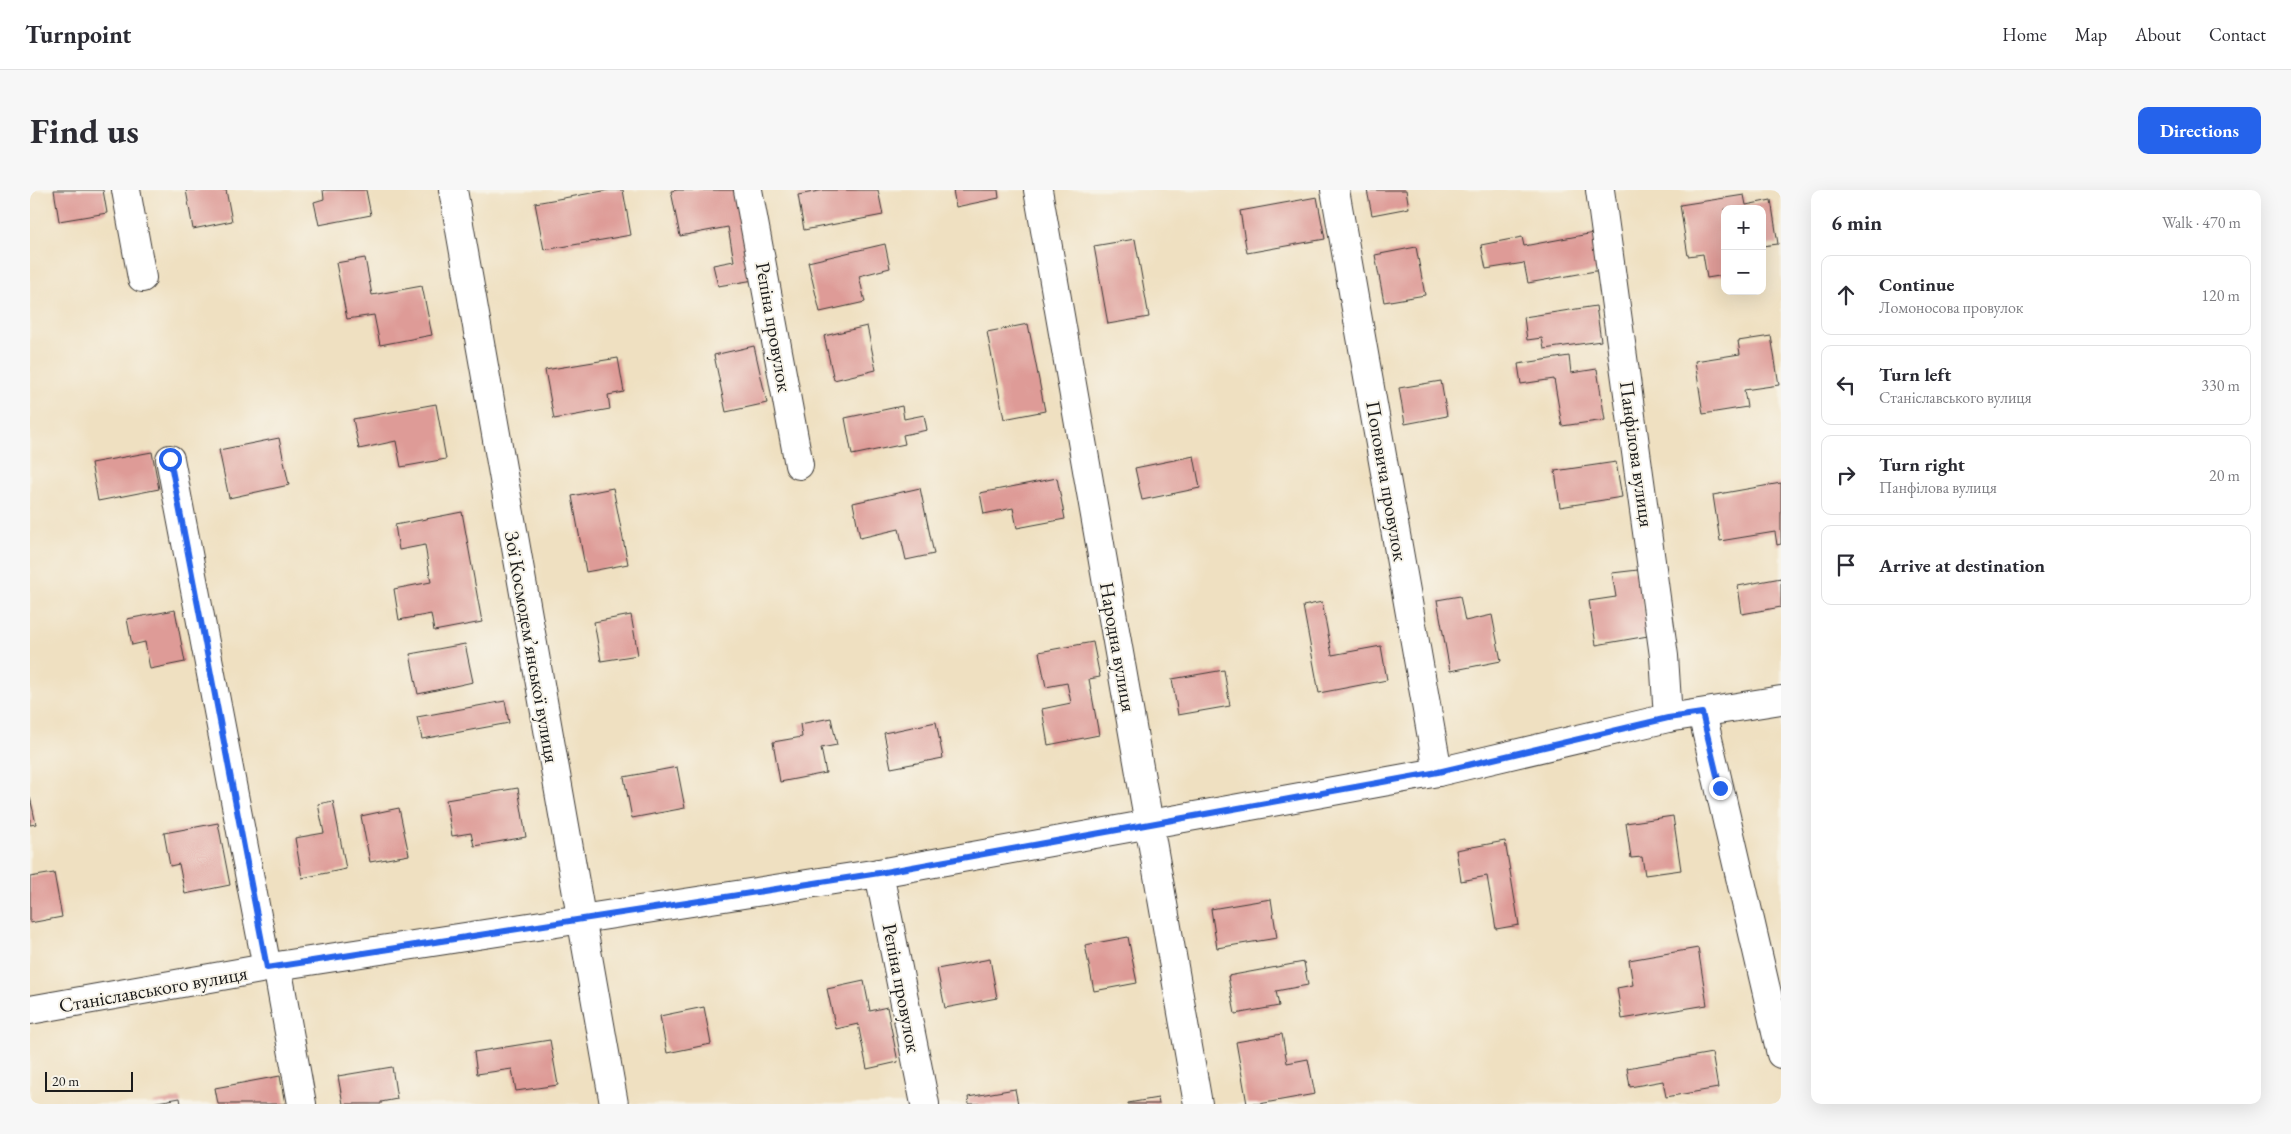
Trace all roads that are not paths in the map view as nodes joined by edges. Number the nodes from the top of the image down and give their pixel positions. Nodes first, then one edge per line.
1 (126, 190) edge
2 (453, 190) edge
3 (748, 190) edge
4 (1038, 190) edge
5 (1336, 190) edge
6 (1600, 190) edge
7 (142, 278) dead end
8 (170, 459) dead end
9 (799, 464) dead end
10 (1781, 700) edge
11 (1702, 713) junction
12 (1668, 718) junction
13 (1438, 772) junction
14 (1149, 823) junction
15 (879, 873) junction
16 (580, 919) junction
17 (272, 967) junction
18 (30, 1010) edge
19 (1781, 1054) edge
20 (302, 1104) edge
21 (614, 1104) edge
22 (925, 1104) edge
23 (1198, 1104) edge

1 - 7 street
2 - 16 street, Зої Космодем’янської вулиця
3 - 9 street, Рєпіна провулок
4 - 14 street, Народна вулиця
5 - 13 street, Поповича провулок
6 - 12 street, Панфілова вулиця
8 - 17 street
10 - 11 street, Станіславського вулиця
11 - 12 street, Станіславського вулиця
11 - 19 street
12 - 13 street, Станіславського вулиця
13 - 14 street, Станіславського вулиця
14 - 15 street, Станіславського вулиця
14 - 23 street, Народна вулиця
15 - 16 street, Станіславського вулиця
15 - 22 street, Рєпіна провулок
16 - 17 street, Станіславського вулиця
16 - 21 street, Зої Космодем’янської вулиця
17 - 18 street, Станіславського вулиця
17 - 20 street

